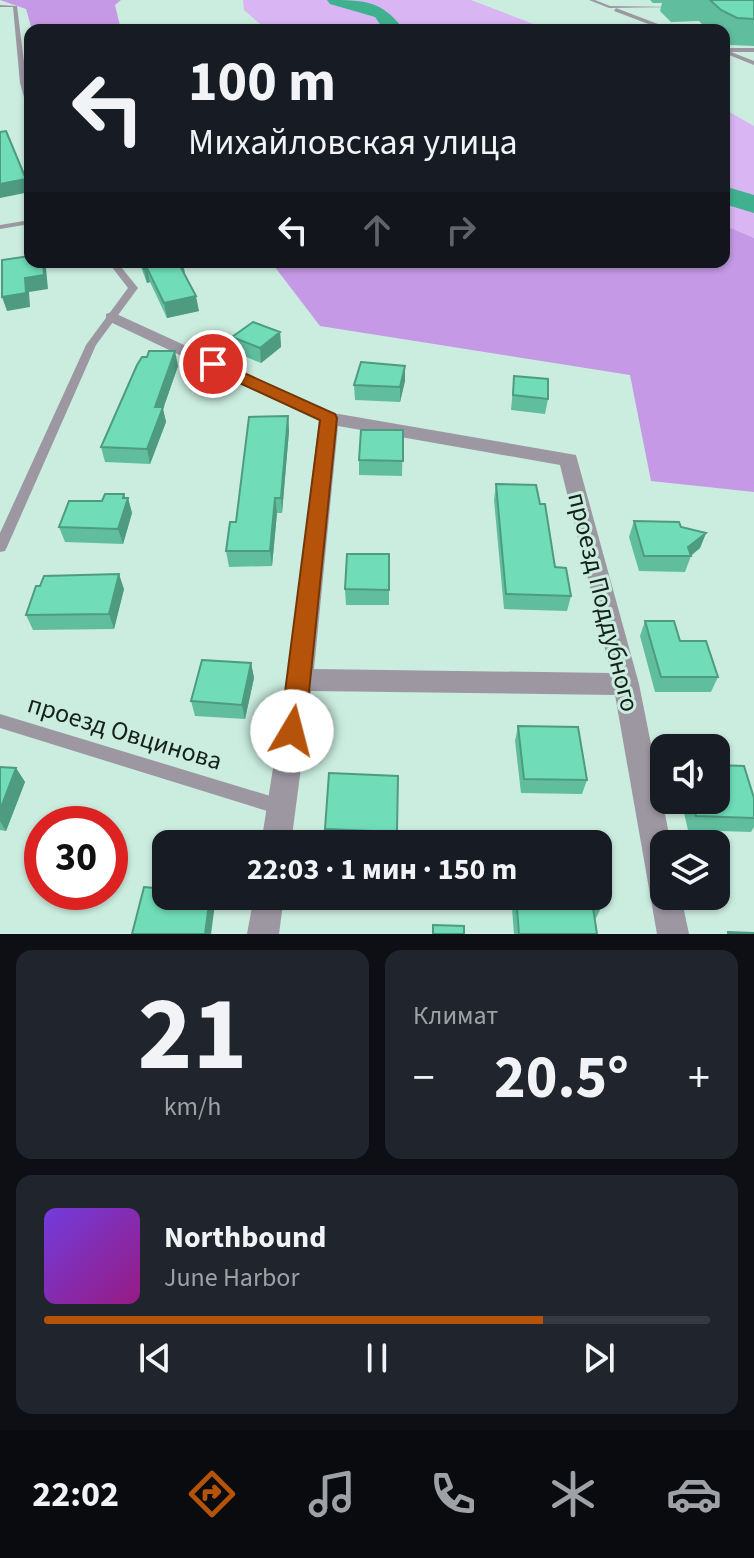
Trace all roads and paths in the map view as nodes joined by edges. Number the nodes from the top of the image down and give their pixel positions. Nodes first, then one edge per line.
1 (591, 0) edge
2 (0, 6) edge
3 (609, 7) junction
4 (683, 7) dead end
5 (653, 24) edge
6 (754, 50) edge
7 (730, 51) edge
8 (730, 53) edge
9 (754, 63) edge
10 (24, 92) edge
11 (24, 223) edge
12 (0, 227) edge
13 (117, 268) edge
14 (112, 317) junction
15 (329, 418) junction
16 (0, 547) edge
17 (300, 680) junction
18 (626, 684) junction
19 (0, 721) edge
20 (281, 807) junction
21 (278, 830) edge
22 (653, 830) edge
23 (267, 910) edge
24 (669, 910) edge
25 (263, 934) edge
26 (673, 934) edge

1 - 3 lane
2 - 10 lane
3 - 4 lane
3 - 5 lane
6 - 7 lane
8 - 9 lane
11 - 12 lane
13 - 14 lane
14 - 15 street
14 - 16 lane
15 - 17 street
15 - 18 street, проезд Поддубного
17 - 18 street
17 - 20 street
18 - 22 street, проезд Поддубного
19 - 20 lane, проезд Овцинова
20 - 21 street
23 - 25 street
24 - 26 street

